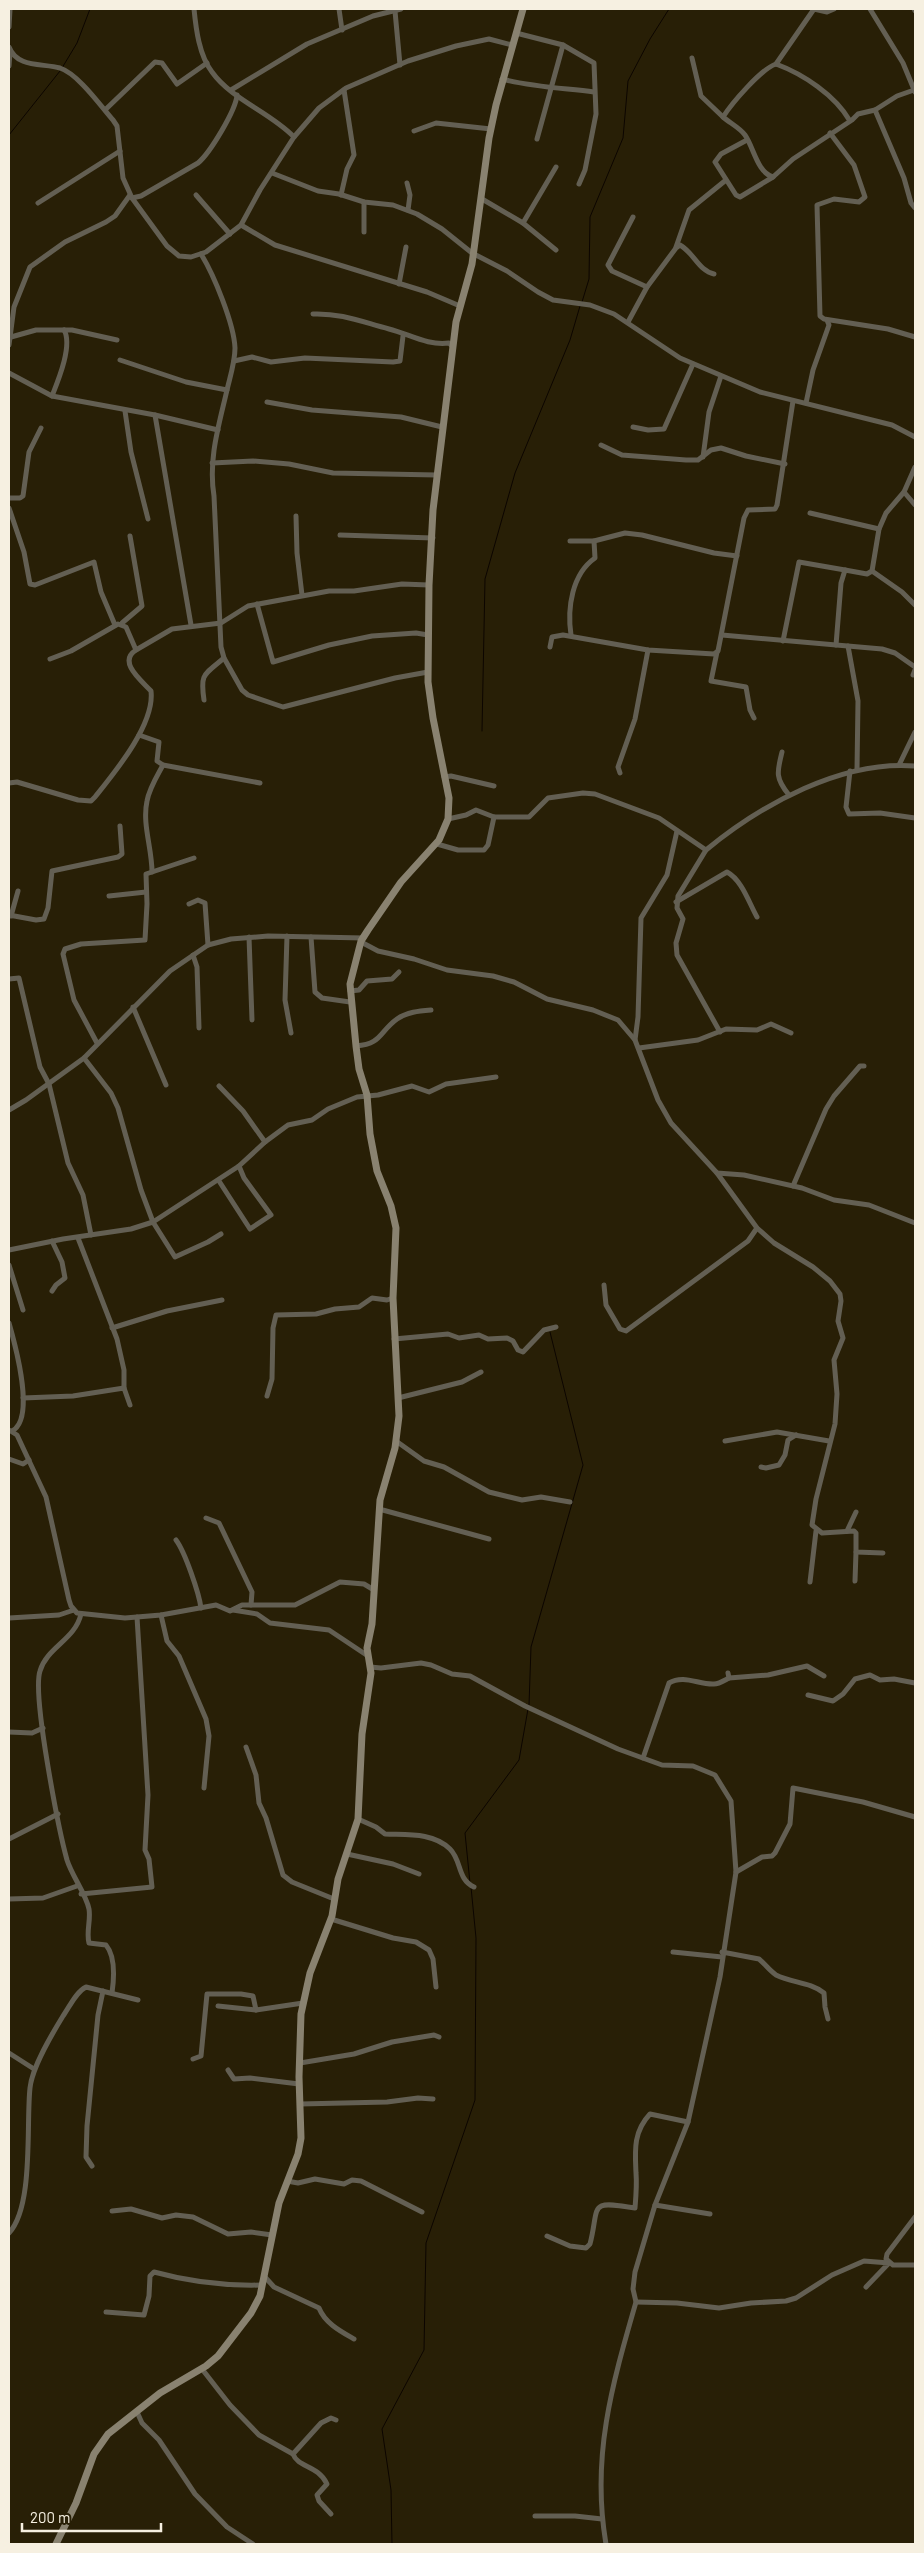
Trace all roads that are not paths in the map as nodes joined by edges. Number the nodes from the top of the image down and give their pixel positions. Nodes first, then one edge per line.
1 (10, 9) edge
2 (194, 9) edge
3 (339, 9) edge
4 (401, 9) edge
5 (523, 9) edge
6 (834, 9) edge
7 (870, 9) edge
8 (394, 10) junction
9 (9, 27) edge
10 (342, 30) junction
11 (516, 33) junction
12 (512, 45) junction
13 (563, 45) junction
14 (9, 47) edge
15 (10, 53) edge
16 (692, 58) dead end
17 (207, 63) junction
18 (400, 64) junction
19 (776, 64) junction
20 (9, 66) edge
21 (502, 79) junction
22 (550, 88) junction
23 (231, 90) junction
24 (344, 90) junction
25 (915, 91) edge
26 (594, 92) junction
27 (237, 95) junction
28 (105, 110) junction
29 (875, 110) junction
30 (723, 117) junction
31 (850, 121) junction
32 (491, 129) junction
33 (414, 131) dead end
34 (830, 133) junction
35 (294, 137) junction
36 (537, 139) dead end
37 (747, 140) junction
38 (120, 151) junction
39 (556, 168) dead end
40 (272, 173) junction
41 (773, 178) junction
42 (726, 180) junction
43 (407, 183) dead end
44 (579, 184) dead end
45 (196, 195) dead end
46 (341, 195) junction
47 (131, 197) junction
48 (482, 199) junction
49 (364, 202) junction
50 (38, 203) dead end
51 (915, 208) edge
52 (408, 210) junction
53 (633, 217) dead end
54 (523, 223) junction
55 (241, 225) junction
56 (364, 232) dead end
57 (230, 234) junction
58 (406, 247) dead end
59 (676, 248) junction
60 (556, 250) dead end
61 (472, 253) junction
62 (201, 254) junction
63 (714, 274) dead end
64 (399, 284) junction
65 (647, 287) junction
66 (460, 306) junction
67 (313, 314) dead end
68 (827, 320) junction
69 (628, 322) junction
70 (64, 330) junction
71 (403, 336) junction
72 (11, 337) junction
73 (915, 337) edge
74 (117, 340) dead end
75 (9, 345) edge
76 (452, 346) junction
77 (120, 360) dead end
78 (234, 362) junction
79 (693, 364) junction
80 (9, 373) edge
81 (721, 376) junction
82 (226, 390) junction
83 (52, 396) junction
84 (793, 401) junction
85 (268, 402) dead end
86 (806, 403) junction
87 (125, 411) junction
88 (156, 415) junction
89 (442, 426) junction
90 (633, 427) dead end
91 (41, 428) dead end
92 (218, 430) junction
93 (915, 437) edge
94 (601, 445) dead end
95 (703, 458) junction
96 (212, 462) junction
97 (785, 464) junction
98 (915, 467) edge
99 (437, 475) junction
100 (904, 492) junction
101 (9, 498) edge
102 (915, 504) edge
103 (9, 508) edge
104 (810, 513) dead end
105 (296, 516) dead end
106 (148, 519) dead end
107 (879, 529) junction
108 (340, 535) dead end
109 (130, 536) dead end
110 (433, 538) junction
111 (570, 541) dead end
112 (594, 541) junction
113 (737, 556) junction
114 (844, 570) junction
115 (872, 571) junction
116 (429, 585) junction
117 (302, 595) junction
118 (257, 604) junction
119 (915, 605) edge
120 (221, 623) junction
121 (122, 624) junction
122 (115, 625) junction
123 (192, 625) junction
124 (428, 634) junction
125 (722, 634) junction
126 (571, 635) junction
127 (783, 641) junction
128 (836, 644) junction
129 (848, 646) junction
130 (550, 647) dead end
131 (136, 650) junction
132 (648, 650) junction
133 (718, 651) junction
134 (224, 658) junction
135 (50, 659) dead end
136 (914, 671) edge
137 (428, 672) junction
138 (204, 700) dead end
139 (754, 718) dead end
140 (915, 732) edge
141 (139, 735) junction
142 (782, 752) dead end
143 (163, 765) junction
144 (899, 765) junction
145 (915, 766) edge
146 (857, 770) junction
147 (850, 772) junction
148 (620, 773) dead end
149 (444, 777) junction
150 (9, 783) edge
151 (260, 783) dead end
152 (494, 786) dead end
153 (789, 795) junction
154 (494, 816) junction
155 (448, 818) junction
156 (915, 818) edge
157 (120, 826) dead end
158 (677, 831) junction
159 (436, 844) junction
160 (706, 850) junction
161 (194, 858) dead end
162 (152, 872) junction
163 (18, 890) dead end
164 (146, 892) junction
165 (109, 896) dead end
166 (676, 902) junction
167 (189, 904) dead end
168 (10, 916) edge
169 (757, 917) dead end
170 (287, 936) junction
171 (311, 936) junction
172 (249, 938) junction
173 (362, 940) junction
174 (208, 945) junction
175 (193, 955) junction
176 (399, 972) dead end
177 (9, 979) edge
178 (350, 991) junction
179 (350, 1002) junction
180 (133, 1007) junction
181 (431, 1010) dead end
182 (252, 1020) dead end
183 (199, 1028) dead end
184 (720, 1032) junction
185 (791, 1033) dead end
186 (292, 1034) dead end
187 (635, 1040) junction
188 (97, 1043) junction
189 (356, 1046) junction
190 (639, 1048) junction
191 (84, 1058) junction
192 (864, 1066) dead end
193 (496, 1078) dead end
194 (49, 1084) junction
195 (166, 1085) dead end
196 (219, 1086) dead end
197 (367, 1096) junction
198 (9, 1110) edge
199 (265, 1142) junction
200 (239, 1166) junction
201 (717, 1173) junction
202 (219, 1180) junction
203 (793, 1186) junction
204 (153, 1222) junction
205 (915, 1223) edge
206 (757, 1228) junction
207 (221, 1234) dead end
208 (91, 1236) junction
209 (78, 1238) junction
210 (52, 1241) junction
211 (9, 1250) edge
212 (9, 1265) edge
213 (604, 1286) dead end
214 (52, 1292) dead end
215 (393, 1298) junction
216 (222, 1300) dead end
217 (23, 1310) dead end
218 (9, 1323) edge
219 (556, 1327) dead end
220 (112, 1328) junction
221 (394, 1339) junction
222 (481, 1372) dead end
223 (124, 1388) junction
224 (267, 1396) dead end
225 (23, 1398) junction
226 (398, 1398) junction
227 (130, 1405) dead end
228 (10, 1430) edge
229 (798, 1435) junction
230 (829, 1440) junction
231 (396, 1441) junction
232 (725, 1441) dead end
233 (9, 1459) edge
234 (29, 1460) junction
235 (761, 1466) dead end
236 (570, 1502) dead end
237 (380, 1509) junction
238 (856, 1512) dead end
239 (206, 1518) dead end
240 (816, 1531) junction
241 (847, 1531) junction
242 (490, 1539) dead end
243 (176, 1540) dead end
244 (856, 1552) junction
245 (883, 1553) dead end
246 (855, 1581) dead end
247 (810, 1582) dead end
248 (374, 1590) junction
249 (251, 1605) junction
250 (201, 1608) junction
251 (74, 1610) junction
252 (233, 1610) junction
253 (81, 1614) junction
254 (161, 1615) junction
255 (137, 1617) junction
256 (9, 1618) edge
257 (368, 1643) junction
258 (356, 1647) junction
259 (368, 1656) junction
260 (370, 1667) junction
261 (824, 1676) dead end
262 (915, 1683) edge
263 (808, 1694) dead end
264 (43, 1728) junction
265 (9, 1732) edge
266 (246, 1747) dead end
267 (643, 1758) junction
268 (204, 1788) dead end
269 (58, 1814) junction
270 (915, 1817) edge
271 (358, 1819) junction
272 (9, 1839) edge
273 (347, 1854) junction
274 (736, 1872) junction
275 (419, 1874) dead end
276 (77, 1886) junction
277 (474, 1887) dead end
278 (81, 1894) junction
279 (9, 1899) edge
280 (334, 1899) junction
281 (331, 1918) junction
282 (673, 1952) dead end
283 (722, 1954) junction
284 (436, 1987) dead end
285 (103, 1991) junction
286 (112, 1993) junction
287 (138, 2000) dead end
288 (303, 2003) junction
289 (218, 2006) dead end
290 (256, 2010) junction
291 (828, 2019) dead end
292 (439, 2037) dead end
293 (9, 2052) edge
294 (193, 2059) dead end
295 (300, 2064) junction
296 (34, 2069) junction
297 (228, 2070) dead end
298 (299, 2084) junction
299 (433, 2099) dead end
300 (300, 2104) junction
301 (688, 2122) junction
302 (92, 2166) dead end
303 (287, 2181) junction
304 (655, 2205) junction
305 (112, 2211) dead end
306 (422, 2212) dead end
307 (710, 2214) dead end
308 (915, 2217) edge
309 (9, 2233) edge
310 (272, 2235) junction
311 (547, 2236) dead end
312 (889, 2262) junction
313 (915, 2265) edge
314 (264, 2276) junction
315 (262, 2285) junction
316 (866, 2287) dead end
317 (636, 2302) junction
318 (106, 2312) dead end
319 (354, 2340) dead end
320 (202, 2369) junction
321 (137, 2412) junction
322 (336, 2420) dead end
323 (293, 2454) junction
324 (331, 2514) dead end
325 (535, 2516) dead end
326 (602, 2519) junction
327 (56, 2544) edge
328 (253, 2544) edge
329 (606, 2544) edge

1 - 9 street
2 - 17 street
3 - 10 street
4 - 8 street
5 - 11 street
6 - 19 street
7 - 25 street
8 - 10 street
8 - 18 street
10 - 23 street
11 - 12 street
11 - 13 street
12 - 18 street
12 - 21 street
13 - 22 street
13 - 26 street
14 - 15 street
15 - 20 street
15 - 28 street
16 - 30 street
17 - 23 street
17 - 28 street
18 - 24 street
19 - 30 street
19 - 31 street
21 - 22 street
21 - 32 street
22 - 26 street
22 - 36 street
23 - 27 street
24 - 35 street
24 - 46 street
25 - 29 street
26 - 44 street
27 - 35 street
27 - 47 street
28 - 38 street
29 - 31 street
29 - 51 street
30 - 37 street
31 - 34 street
32 - 33 street
32 - 48 street
34 - 41 street
34 - 68 street
35 - 40 street
37 - 41 street
37 - 42 street
38 - 47 street
38 - 50 street
39 - 54 street
40 - 46 street
40 - 55 street
41 - 42 street
42 - 59 street
43 - 52 street
45 - 57 street
46 - 49 street
47 - 62 street
47 - 72 street
48 - 54 street
48 - 61 street
49 - 52 street
49 - 56 street
52 - 61 street
53 - 65 street
54 - 60 street
55 - 57 street
55 - 64 street
57 - 62 street
58 - 64 street
59 - 63 street
59 - 65 street
61 - 66 street
61 - 69 street
62 - 78 street
64 - 66 street
65 - 69 street
66 - 76 street
67 - 71 street
68 - 73 street
68 - 86 street
69 - 79 street
70 - 72 street
70 - 74 street
70 - 83 street
71 - 76 street
71 - 78 street
72 - 75 street
76 - 89 street
77 - 82 street
78 - 82 street
79 - 81 street
79 - 90 street
80 - 83 street
81 - 84 street
81 - 95 street
82 - 92 street
83 - 87 street
84 - 86 street
84 - 97 street
85 - 89 street
86 - 93 street
87 - 88 street
87 - 106 street
88 - 92 street
88 - 123 street
89 - 99 street
91 - 101 street
92 - 96 street
94 - 95 street
95 - 97 street
96 - 99 street
96 - 120 street
97 - 113 street
98 - 100 street
99 - 110 street
100 - 102 street
100 - 107 street
103 - 122 street
104 - 107 street
105 - 117 street
107 - 115 street
108 - 110 street
109 - 121 street
110 - 116 street
111 - 112 street
112 - 113 street
112 - 126 street
113 - 125 street
114 - 115 street
114 - 127 street
114 - 128 street
115 - 119 street
116 - 117 street
116 - 124 street
117 - 118 street
118 - 120 street
118 - 124 street
120 - 123 street
120 - 134 street
121 - 122 street
121 - 131 street
122 - 135 street
123 - 131 street
124 - 137 street
125 - 127 street
125 - 133 street
126 - 130 street
126 - 132 street
127 - 128 street
128 - 129 street
129 - 136 street
129 - 146 street
131 - 141 street
132 - 133 street
132 - 148 street
133 - 139 street
134 - 137 street
134 - 138 street
137 - 149 street
140 - 144 street
141 - 143 street
141 - 150 street
142 - 153 street
143 - 151 street
143 - 162 street
144 - 145 street
144 - 146 street
146 - 147 street
147 - 153 street
147 - 156 street
149 - 152 street
149 - 155 street
153 - 160 street
154 - 155 street
154 - 158 street
154 - 159 street
155 - 159 street
157 - 168 street
158 - 160 street
158 - 187 street
159 - 173 street
160 - 166 street
161 - 162 street
162 - 164 street
163 - 168 street
164 - 165 street
164 - 188 street
166 - 169 street
166 - 184 street
167 - 174 street
170 - 171 street
170 - 172 street
170 - 186 street
171 - 173 street
171 - 179 street
172 - 174 street
172 - 182 street
173 - 178 street
173 - 187 street
174 - 175 street
175 - 180 street
175 - 183 street
176 - 178 street
177 - 194 street
178 - 179 street
179 - 189 street
180 - 188 street
180 - 195 street
181 - 189 street
184 - 185 street
184 - 190 street
187 - 190 street
188 - 191 street
189 - 197 street
190 - 201 street
191 - 194 street
191 - 204 street
192 - 203 street
193 - 197 street
194 - 198 street
194 - 208 street
196 - 199 street
197 - 199 street
197 - 215 street
199 - 200 street
200 - 202 street
200 - 202 street
201 - 203 street
201 - 206 street
202 - 204 street
203 - 205 street
204 - 207 street
204 - 208 street
206 - 213 street
206 - 230 street
208 - 209 street
209 - 210 street
209 - 220 street
210 - 211 street
210 - 214 street
212 - 217 street
215 - 221 street
215 - 224 street
216 - 220 street
218 - 225 street
219 - 221 street
220 - 223 street
221 - 226 street
222 - 226 street
223 - 225 street
223 - 227 street
225 - 228 street
226 - 231 street
228 - 234 street
229 - 230 street
229 - 232 street
229 - 235 street
230 - 240 street
231 - 236 street
231 - 237 street
233 - 234 street
234 - 251 street
237 - 242 street
237 - 248 street
238 - 241 street
239 - 249 street
240 - 241 street
240 - 247 street
241 - 244 street
243 - 250 street
244 - 245 street
244 - 246 street
248 - 249 street
248 - 257 street
249 - 252 street
250 - 252 street
250 - 254 street
251 - 253 street
251 - 256 street
252 - 258 street
253 - 255 street
253 - 264 street
254 - 255 street
254 - 268 street
255 - 278 street
257 - 258 street
257 - 259 street
258 - 259 street
259 - 260 street
260 - 267 street
260 - 271 street
261 - 267 street
262 - 263 street
264 - 265 street
264 - 269 street
266 - 280 street
267 - 274 street
269 - 272 street
269 - 276 street
270 - 274 street
271 - 273 street
271 - 277 street
273 - 275 street
273 - 280 street
274 - 283 street
276 - 278 street
276 - 279 street
278 - 286 street
280 - 281 street
281 - 284 street
281 - 288 street
282 - 283 street
283 - 291 street
283 - 301 street
285 - 286 street
285 - 296 street
285 - 302 street
286 - 287 street
288 - 290 street
288 - 295 street
289 - 290 street
290 - 294 street
292 - 295 street
293 - 296 street
295 - 298 street
296 - 309 street
297 - 298 street
298 - 300 street
299 - 300 street
300 - 303 street
301 - 304 street
301 - 311 street
303 - 306 street
303 - 310 street
304 - 307 street
304 - 317 street
305 - 310 street
308 - 312 street
310 - 314 street
312 - 313 street
312 - 316 street
312 - 317 street
314 - 315 street
314 - 319 street
315 - 318 street
315 - 320 street
317 - 326 street
320 - 321 street
320 - 323 street
321 - 327 street
321 - 328 street
322 - 323 street
323 - 324 street
325 - 326 street
326 - 329 street

